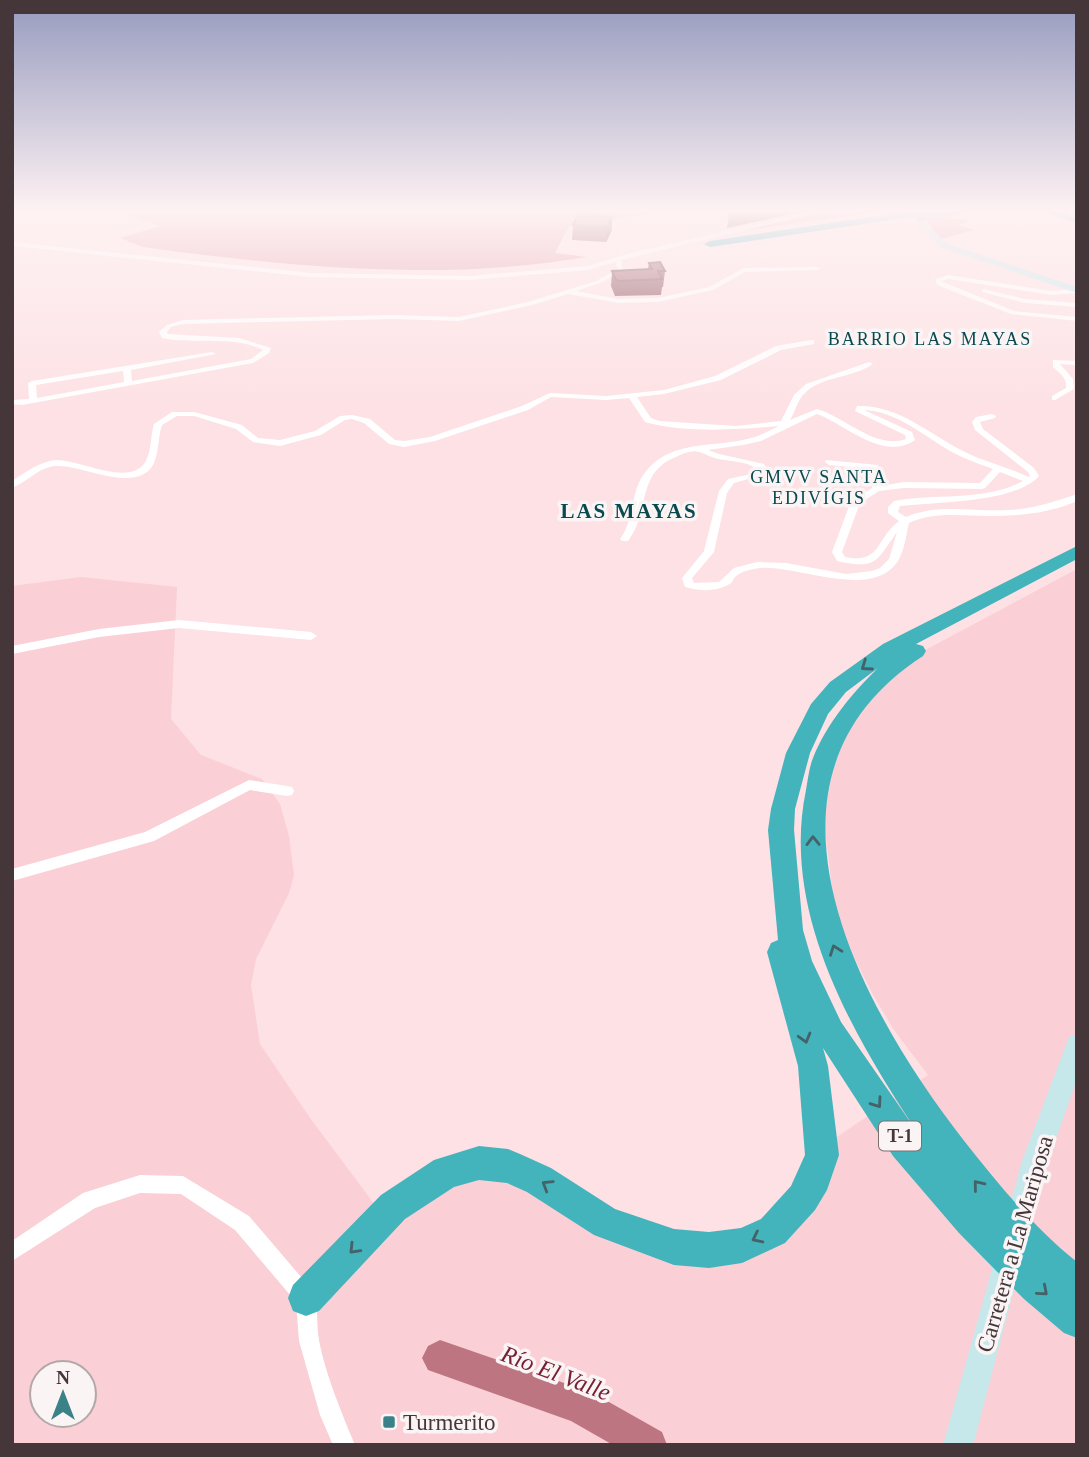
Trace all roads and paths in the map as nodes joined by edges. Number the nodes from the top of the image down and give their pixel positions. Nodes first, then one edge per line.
1 (606, 278) edge
2 (730, 278) edge
3 (939, 278) edge
4 (947, 278) edge
5 (1041, 278) edge
6 (943, 285) junction
7 (1077, 290) edge
8 (569, 292) junction
9 (1051, 293) junction
10 (1058, 304) junction
11 (1077, 305) edge
12 (1077, 319) edge
13 (811, 342) dead end
14 (212, 354) dead end
15 (1077, 363) edge
16 (869, 364) dead end
17 (127, 368) junction
18 (128, 383) junction
19 (632, 396) junction
20 (1055, 398) dead end
21 (33, 400) junction
22 (12, 402) edge
23 (992, 416) dead end
24 (794, 422) junction
25 (783, 424) junction
26 (700, 449) junction
27 (830, 462) dead end
28 (998, 469) junction
29 (1030, 481) junction
30 (12, 485) edge
31 (877, 489) junction
32 (1077, 497) edge
33 (905, 521) junction
34 (625, 539) dead end
35 (1077, 551) edge
36 (1077, 565) edge
37 (311, 636) dead end
38 (12, 650) edge
39 (287, 790) dead end
40 (781, 830) junction
41 (12, 875) edge
42 (1077, 1045) edge
43 (12, 1252) edge
44 (1077, 1285) edge
45 (306, 1298) junction
46 (1077, 1320) edge
47 (344, 1445) edge
48 (958, 1445) edge

1 - 8 street
2 - 8 street
3 - 6 street
4 - 9 street
5 - 7 street
6 - 10 street
6 - 12 street
7 - 9 street
8 - 18 street
9 - 10 street
10 - 11 street
13 - 19 street
14 - 17 street
15 - 20 street
16 - 25 street
17 - 18 street
17 - 21 street
18 - 21 street
19 - 25 street
19 - 30 street
21 - 22 street
23 - 29 street
24 - 25 street
24 - 26 street
24 - 28 street
26 - 33 street
26 - 34 street
27 - 31 street
28 - 29 street
28 - 31 street
29 - 33 street
31 - 33 street
32 - 33 street
35 -> 40 highway, T-1
44 -> 36 highway, T-1
37 - 38 street
39 - 41 street
40 -> 45 highway
40 -> 46 highway, T-1
42 - 48 street, Carretera a La Mariposa
43 - 45 street
45 - 47 street

